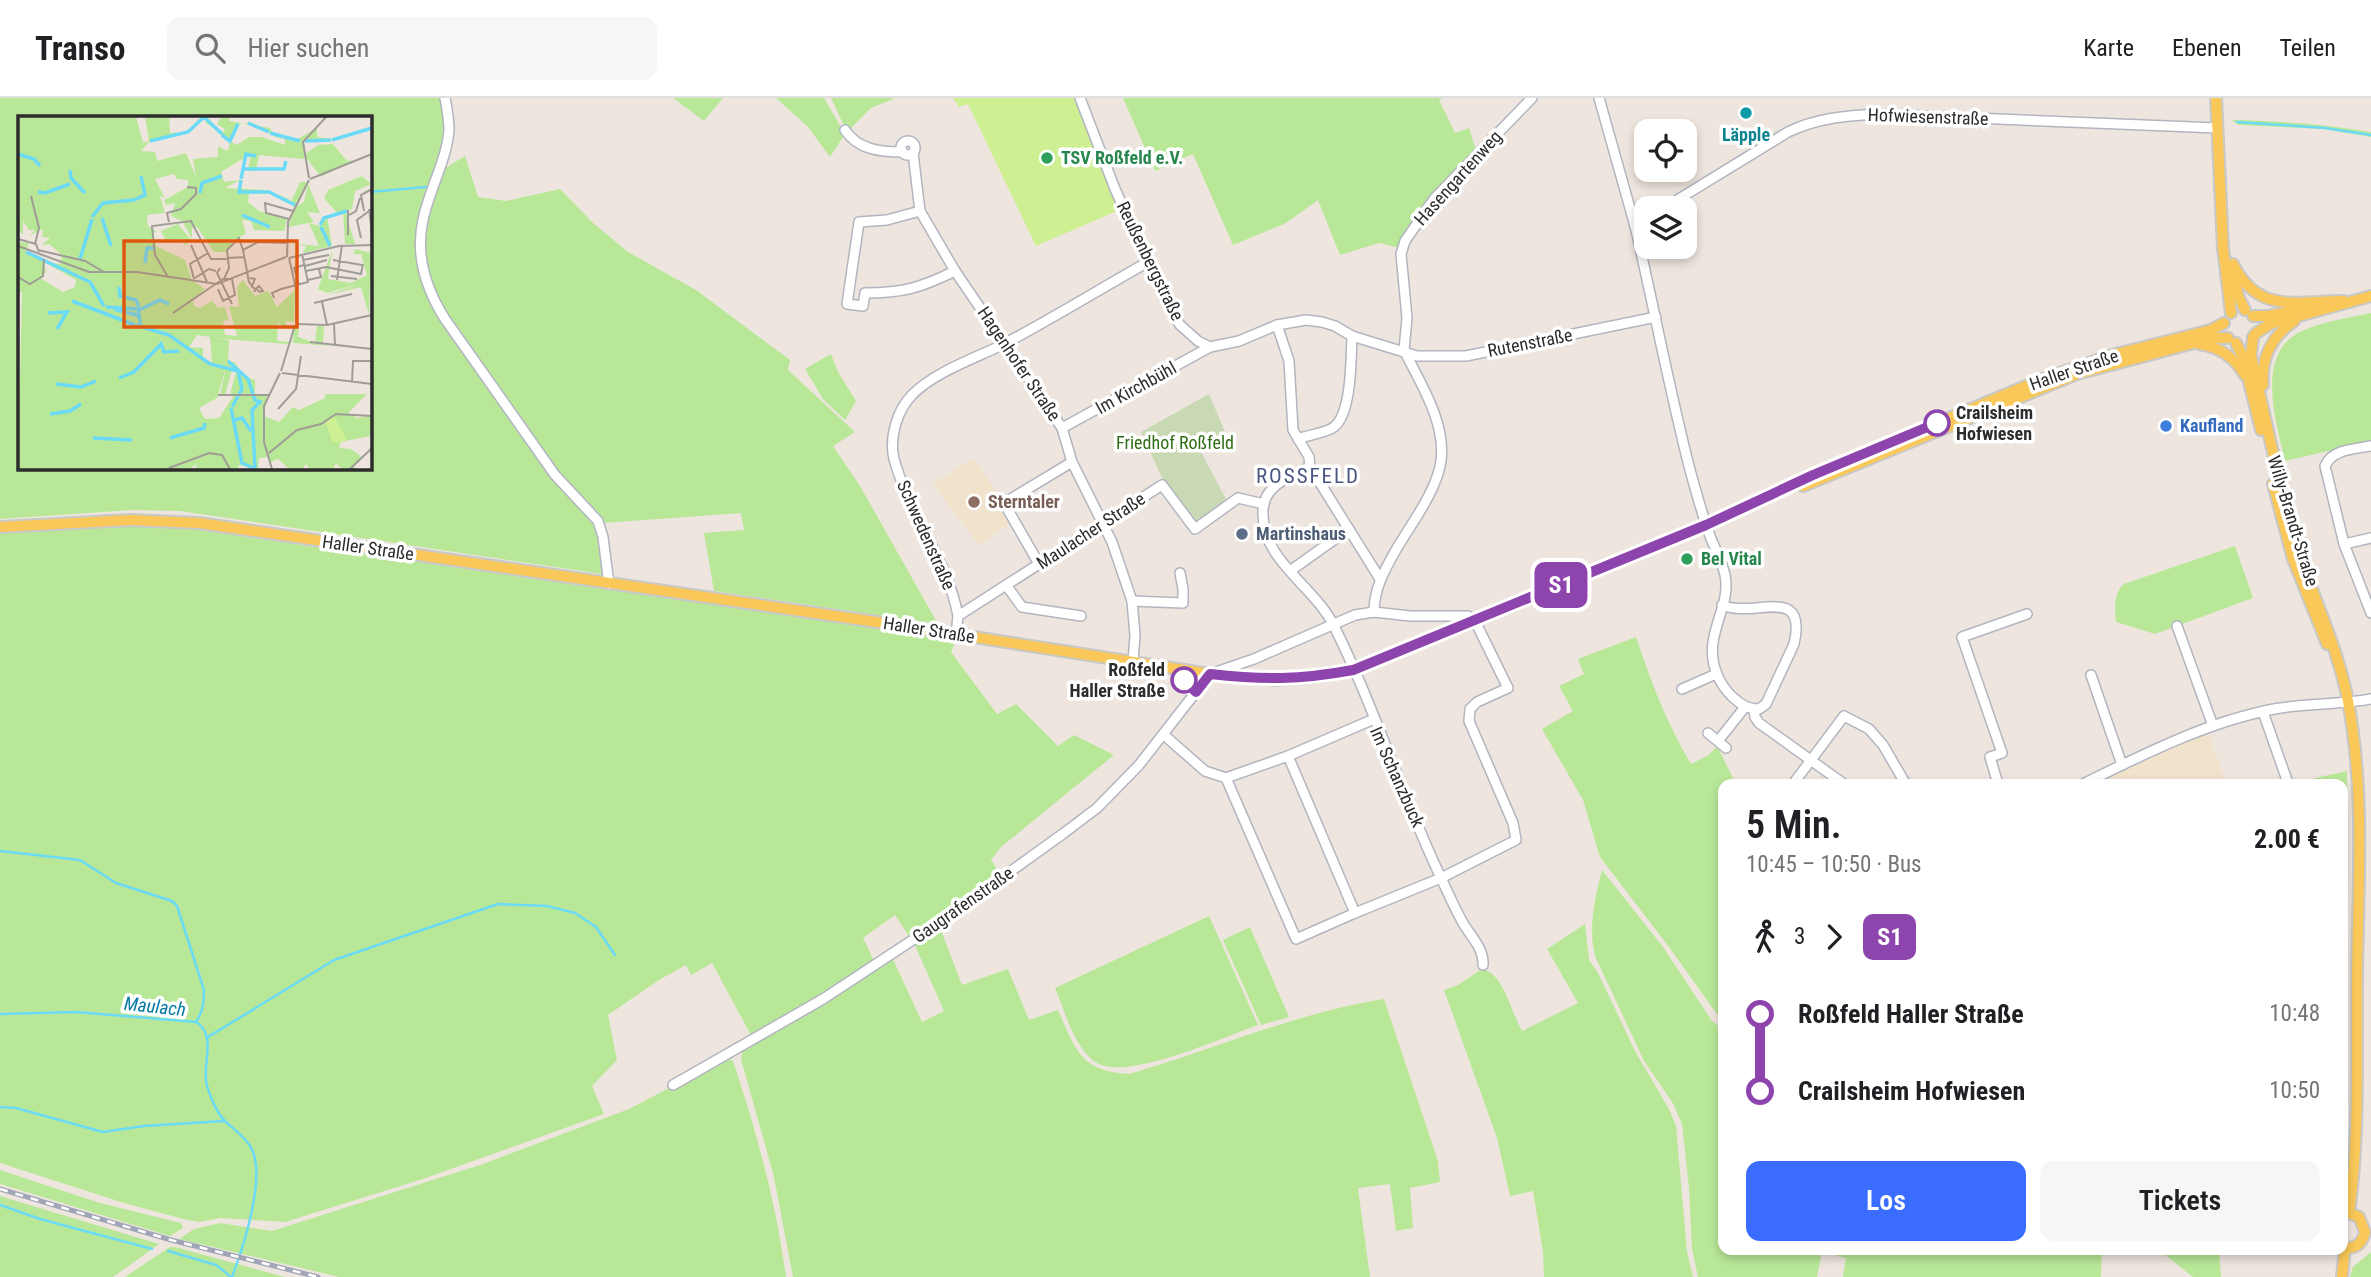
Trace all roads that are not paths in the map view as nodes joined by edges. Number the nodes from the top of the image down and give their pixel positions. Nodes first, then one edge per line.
1 (445, 98) edge
2 (1080, 98) edge
3 (1532, 98) edge
4 (1599, 98) edge
5 (2216, 98) edge
6 (2217, 128) junction
7 (845, 130) dead end
8 (1683, 196) edge
9 (920, 211) junction
10 (1634, 222) edge
11 (2223, 230) junction
12 (1643, 259) edge
13 (1148, 262) junction
14 (2233, 264) junction
15 (955, 271) junction
16 (2368, 296) edge
17 (2344, 301) junction
18 (2231, 313) junction
19 (2249, 313) junction
20 (2302, 316) junction
21 (1656, 317) junction
22 (2224, 323) junction
23 (1277, 326) junction
24 (2254, 335) junction
25 (1352, 336) junction
26 (2232, 340) junction
27 (1006, 343) junction
28 (2192, 343) junction
29 (1210, 347) junction
30 (1404, 350) junction
31 (2250, 383) junction
32 (2264, 412) junction
33 (1062, 428) junction
34 (1298, 439) junction
35 (2371, 446) edge
36 (1072, 462) junction
37 (1310, 467) junction
38 (1773, 495) junction
39 (1264, 503) junction
40 (1102, 524) junction
41 (0, 527) edge
42 (1349, 529) junction
43 (1708, 531) junction
44 (2371, 538) edge
45 (2344, 544) junction
46 (1039, 564) junction
47 (1290, 571) junction
48 (1180, 573) dead end
49 (1380, 579) junction
50 (609, 584) junction
51 (1006, 585) junction
52 (1132, 601) junction
53 (1722, 605) junction
54 (1374, 612) junction
55 (2371, 613) edge
56 (2027, 614) dead end
57 (958, 616) junction
58 (1081, 617) dead end
59 (1475, 621) junction
60 (1334, 624) junction
61 (2177, 626) dead end
62 (956, 634) junction
63 (1254, 659) junction
64 (1133, 662) junction
65 (1353, 670) junction
66 (1210, 674) junction
67 (1716, 674) junction
68 (2091, 676) dead end
69 (1255, 679) junction
70 (1682, 689) dead end
71 (2371, 699) edge
72 (2348, 702) junction
73 (1750, 708) junction
74 (2263, 712) junction
75 (1374, 719) junction
76 (2213, 726) junction
77 (1708, 733) dead end
78 (1164, 735) junction
79 (1288, 756) junction
80 (1811, 760) junction
81 (2122, 765) junction
82 (1226, 778) junction
83 (1797, 779) edge
84 (1837, 779) edge
85 (1901, 779) edge
86 (1997, 779) edge
87 (2093, 779) edge
88 (2287, 779) edge
89 (1441, 878) junction
90 (1355, 914) junction
91 (1483, 965) dead end
92 (673, 1085) dead end
93 (2348, 1189) edge
94 (2348, 1214) edge
95 (2368, 1233) edge
96 (2348, 1248) edge
97 (2344, 1255) edge
98 (2342, 1277) edge

1 - 50 street
2 - 13 street, Reußenbergstraße
3 - 30 street, Hasengartenweg
4 - 10 street
5 - 6 main road
6 - 8 street, Hofwiesenstraße
6 - 11 main road
7 - 9 street, Hagenhofer Straße
9 - 15 street, Hagenhofer Straße
9 - 15 street
11 - 14 main road
11 - 18 main road
12 - 21 street
13 - 27 street, Schwedenstraße
13 - 29 street, Reußenbergstraße
14 - 17 main road
14 - 19 main road
15 - 27 street, Hagenhofer Straße
16 - 17 main road
16 - 20 main road
17 - 19 main road
18 - 19 main road
18 - 22 main road
19 - 24 main road
20 - 24 main road
20 - 32 main road
21 - 30 street, Rutenstraße
21 - 43 street
22 - 26 main road
22 - 38 main road, Haller Straße
23 - 25 street
23 - 29 street
23 - 34 street
24 - 26 main road
24 - 32 main road, Willy-Brandt-Straße
25 - 30 street
25 - 34 street
26 - 28 main road, Haller Straße
26 - 31 main road, Willy-Brandt-Straße
27 - 33 street, Hagenhofer Straße
27 - 57 street, Schwedenstraße
28 - 31 main road
28 - 38 main road, Haller Straße
29 - 33 street, Im Kirchbühl
30 - 49 street
31 - 72 main road, Willy-Brandt-Straße
32 - 72 main road, Willy-Brandt-Straße
33 - 36 street, Hagenhofer Straße
34 - 37 street
35 - 45 street
36 - 40 street, Hagenhofer Straße
36 - 46 street
37 - 39 street
37 - 42 street
38 - 43 main road, Haller Straße
39 - 40 street, Maulacher Straße
39 - 47 street
40 - 46 street, Maulacher Straße
40 - 52 street, Hagenhofer Straße
41 - 50 main road, Haller Straße
42 - 47 street
42 - 49 street
43 - 53 street
43 - 59 main road, Haller Straße
44 - 45 street
45 - 55 street
46 - 51 street, Maulacher Straße
47 - 60 street
48 - 52 street
49 - 54 street
50 - 62 main road, Haller Straße
51 - 57 street, Maulacher Straße
51 - 58 street
52 - 64 street, Hagenhofer Straße
53 - 67 street
53 - 73 street
54 - 59 street
54 - 60 street
56 - 86 street
57 - 62 street
59 - 65 main road, Haller Straße
59 - 89 street
60 - 63 street
60 - 65 street
61 - 76 street
62 - 64 main road, Haller Straße
63 - 66 street
63 - 69 street
64 - 66 main road, Haller Straße
65 - 69 main road, Haller Straße
65 - 75 street
66 - 69 main road, Haller Straße
66 - 78 street, Gaugrafenstraße
67 - 70 street
67 - 73 street
68 - 81 street
71 - 72 street
72 - 74 street
72 - 93 main road, Willy-Brandt-Straße
73 - 77 street
73 - 80 street
74 - 76 street
74 - 88 street
75 - 79 street, Im Schanzbuck
75 - 89 street, Im Schanzbuck
76 - 81 street
78 - 82 street
78 - 92 street, Gaugrafenstraße
79 - 82 street, Im Schanzbuck
79 - 90 street
80 - 83 street
80 - 84 street
80 - 85 street
81 - 87 street
82 - 90 street
89 - 90 street
89 - 91 street, Im Schanzbuck
94 - 95 main road
95 - 96 main road
97 - 98 main road

